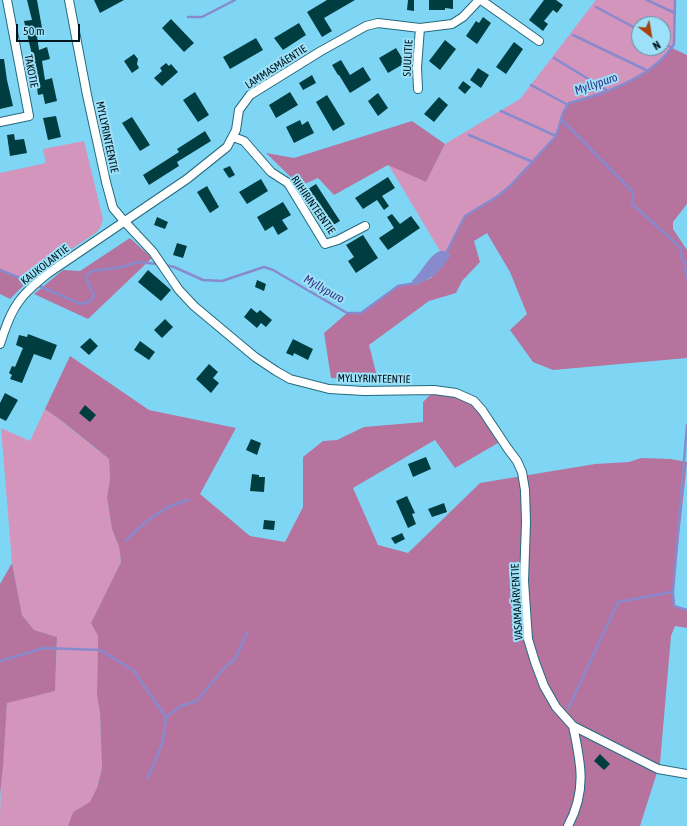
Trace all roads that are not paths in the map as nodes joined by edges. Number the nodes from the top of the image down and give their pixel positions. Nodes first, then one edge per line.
1 (6, 0) edge
2 (69, 0) edge
3 (480, 0) edge
4 (420, 28) junction
5 (539, 41) dead end
6 (418, 89) dead end
7 (0, 122) edge
8 (233, 137) junction
9 (124, 222) junction
10 (365, 226) dead end
11 (0, 344) edge
12 (517, 462) joint
13 (573, 726) junction
14 (687, 774) edge
15 (568, 826) edge

1 - 7 street, TAKOTIE
2 - 9 street, MYLLYRINTEENTIE
3 - 4 street, LAMMASMÄENTIE
3 - 5 street
4 - 6 street, SUULITIE
4 - 8 street, LAMMASMÄENTIE
8 - 9 street, LAMMASMÄENTIE
8 - 10 street, RIIHIRINTEENTIE
9 - 11 street, KAUKOLANTIE
9 - 12 street, MYLLYRINTEENTIE
12 - 13 street, VASAMAJÄRVENTIE
13 - 14 street, VASAMAJÄRVENTIE
13 - 15 street

